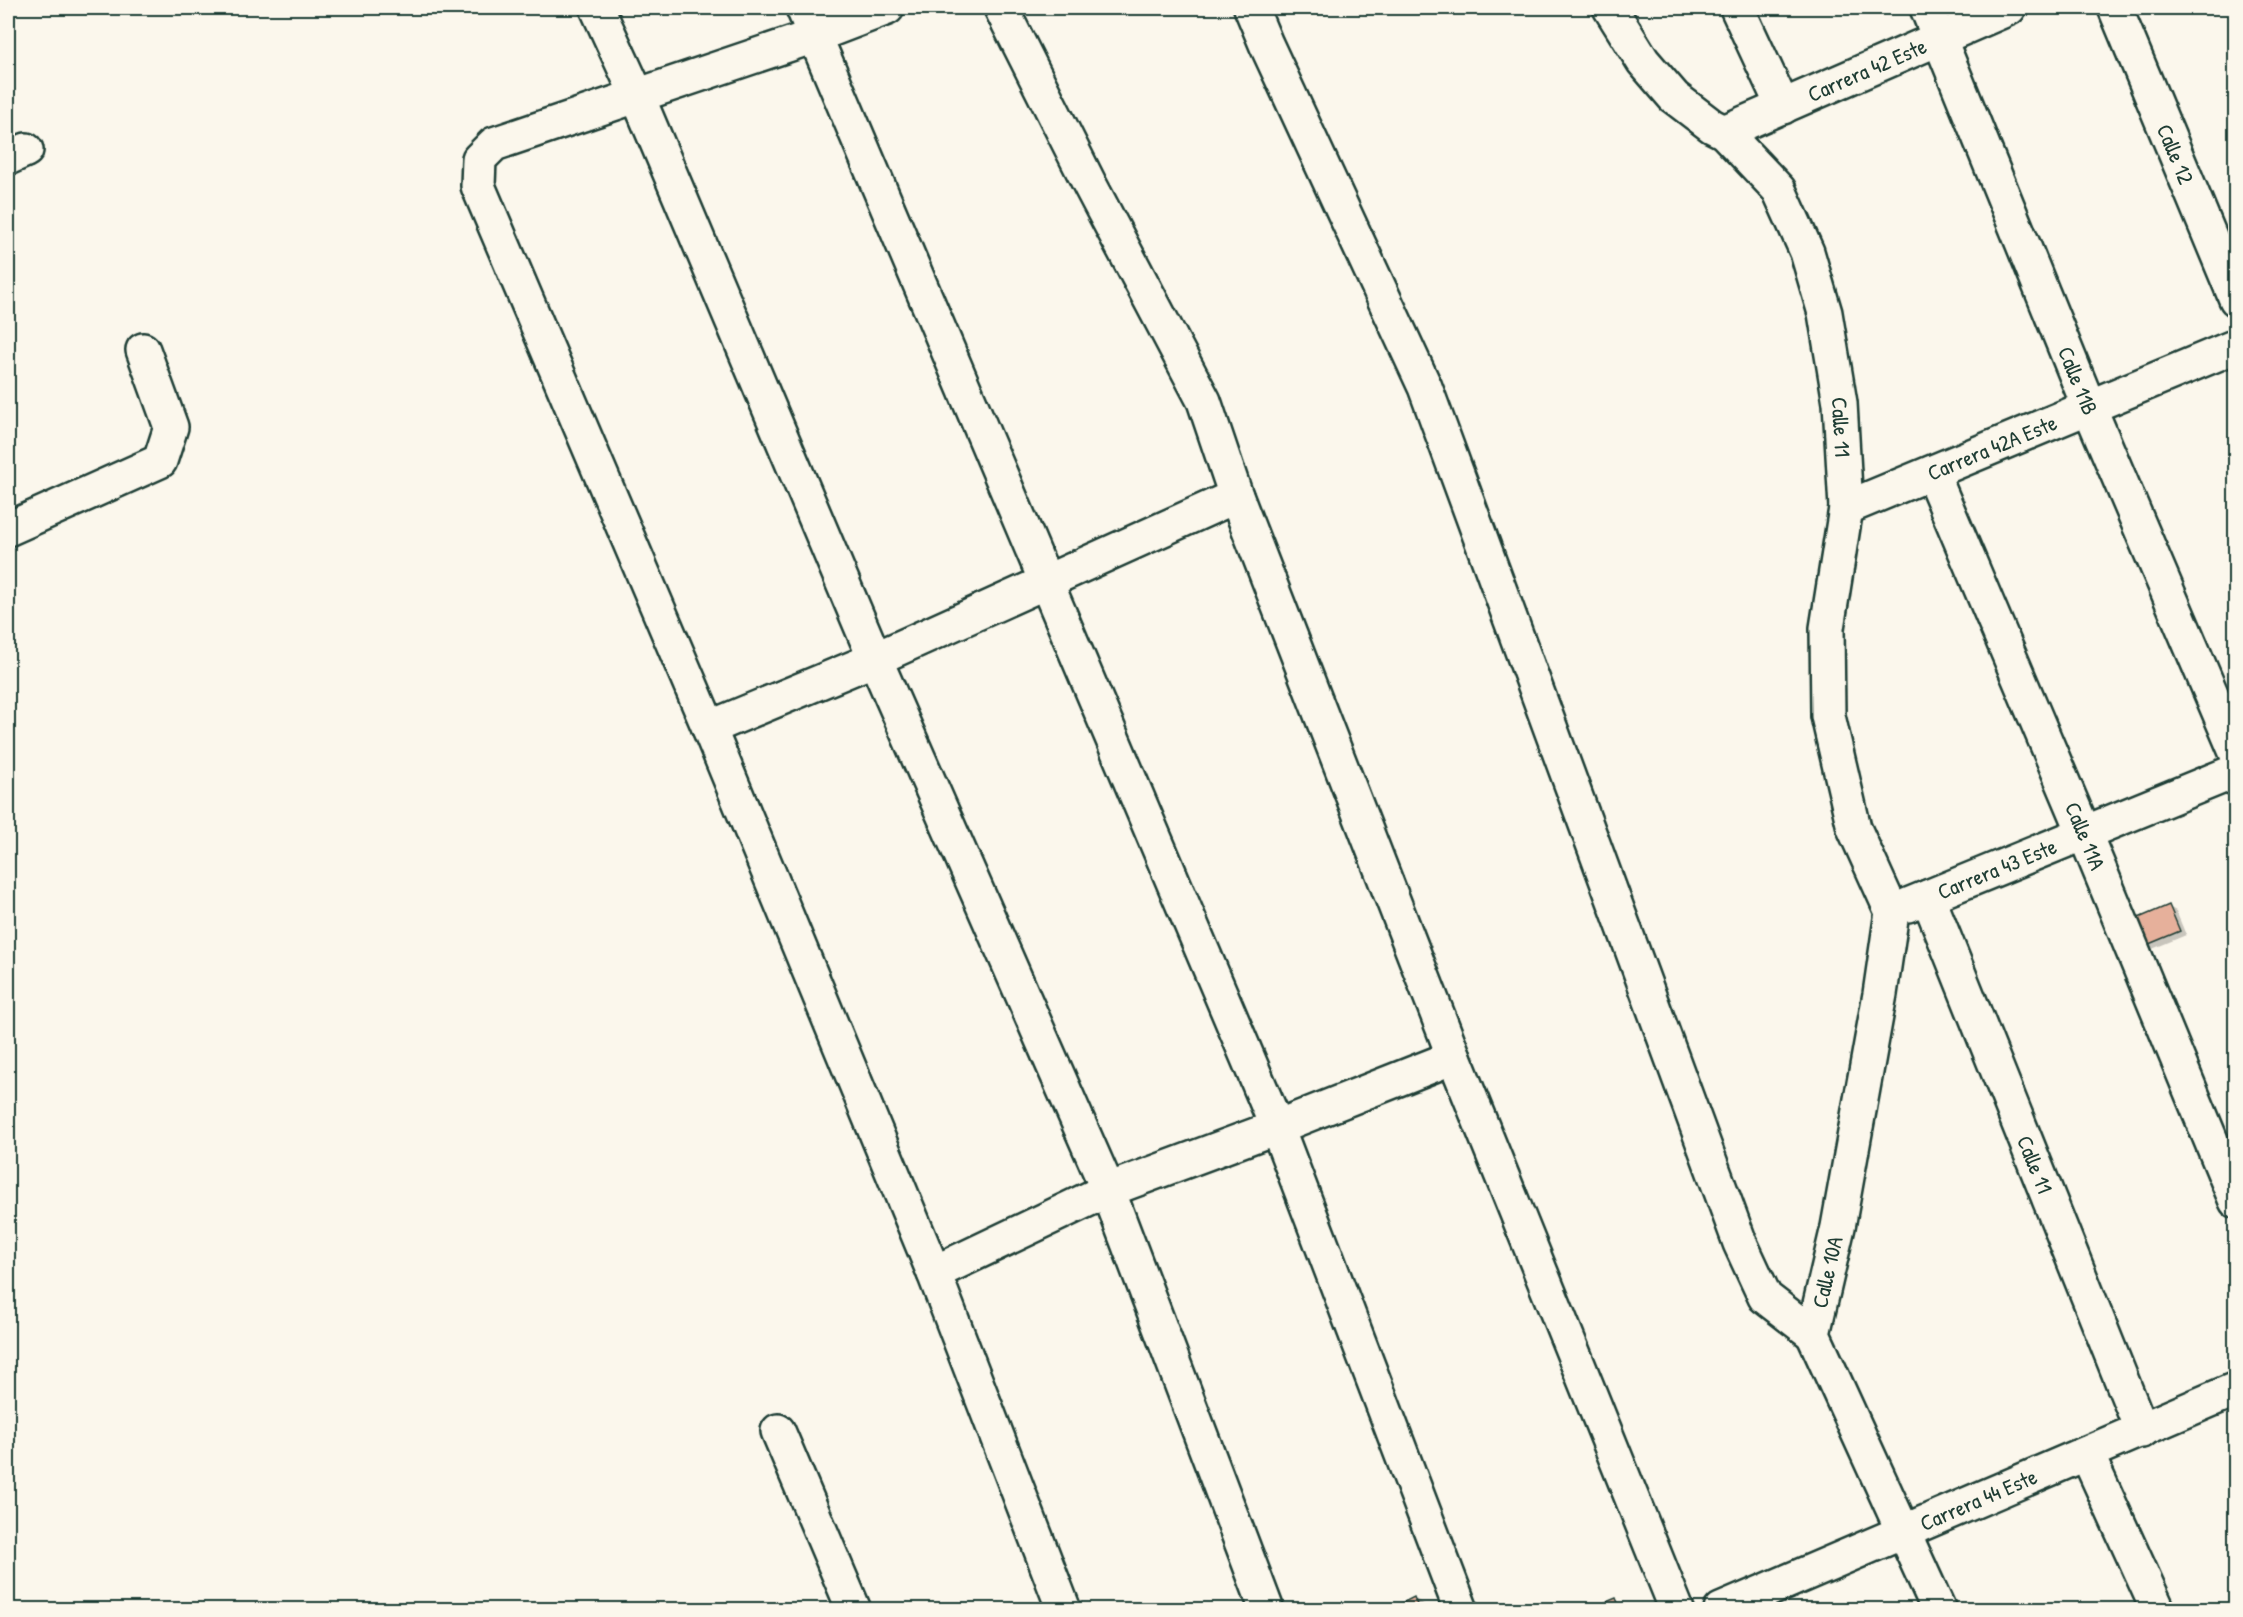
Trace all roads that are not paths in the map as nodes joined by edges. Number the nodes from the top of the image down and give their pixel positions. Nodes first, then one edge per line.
1 (597, 8) edge
2 (887, 8) edge
3 (1001, 8) edge
4 (1251, 8) edge
5 (1610, 8) edge
6 (1737, 8) edge
7 (1927, 8) edge
8 (2009, 8) edge
9 (2115, 8) edge
10 (808, 22) edge
11 (1940, 38) junction
12 (637, 95) junction
13 (1783, 107) junction
14 (1724, 132) junction
15 (2235, 299) edge
16 (2235, 346) edge
17 (143, 350) dead end
18 (2089, 407) junction
19 (1932, 472) junction
20 (1236, 496) junction
21 (1846, 508) junction
22 (8, 529) edge
23 (1048, 582) junction
24 (875, 659) junction
25 (709, 728) junction
26 (2235, 752) edge
27 (2235, 771) edge
28 (2084, 831) junction
29 (1928, 897) junction
30 (1892, 912) junction
31 (1454, 1057) junction
32 (1277, 1127) junction
33 (1108, 1190) junction
34 (2235, 1201) edge
35 (934, 1273) junction
36 (1813, 1334) junction
37 (2235, 1389) edge
38 (778, 1431) dead end
39 (2142, 1431) junction
40 (2087, 1454) junction
41 (1902, 1532) junction
42 (854, 1610) edge
43 (1064, 1610) edge
44 (1267, 1610) edge
45 (1461, 1610) edge
46 (1677, 1610) edge
47 (1721, 1610) edge
48 (1939, 1610) edge
49 (2158, 1610) edge

1 - 12 street
2 - 10 street
3 - 20 street
4 - 36 street
5 - 14 street, Calle 11
6 - 13 street
7 - 11 street, Calle 11B
8 - 11 street, Carrera 42 Este
9 - 15 street, Calle 12
10 - 12 street
10 - 23 street
11 - 13 street, Carrera 42 Este
11 - 18 street, Calle 11B
12 - 24 street
12 - 25 street
13 - 14 street, Carrera 42 Este
14 - 21 street, Calle 11
16 - 18 street, Carrera 42A Este
17 - 22 street
18 - 19 street, Carrera 42A Este
18 - 26 street, Calle 11B
19 - 21 street, Carrera 42A Este
19 - 28 street, Calle 11A
20 - 23 street
20 - 31 street
21 - 30 street, Calle 11
23 - 24 street
23 - 32 street
24 - 25 street
24 - 33 street
25 - 35 street
27 - 28 street, Carrera 43 Este
28 - 29 street, Carrera 43 Este
28 - 34 street, Calle 11A
29 - 30 street, Carrera 43 Este
29 - 39 street, Calle 11
30 - 36 street, Calle 10A
31 - 32 street
31 - 46 street
32 - 33 street
32 - 45 street
33 - 35 street
33 - 44 street
35 - 43 street
36 - 41 street, Calle 10A
37 - 39 street, Carrera 44 Este
38 - 42 street
39 - 40 street, Carrera 44 Este
40 - 41 street, Carrera 44 Este
40 - 49 street
41 - 47 street, Carrera 44 Este
41 - 48 street, Calle 10A

